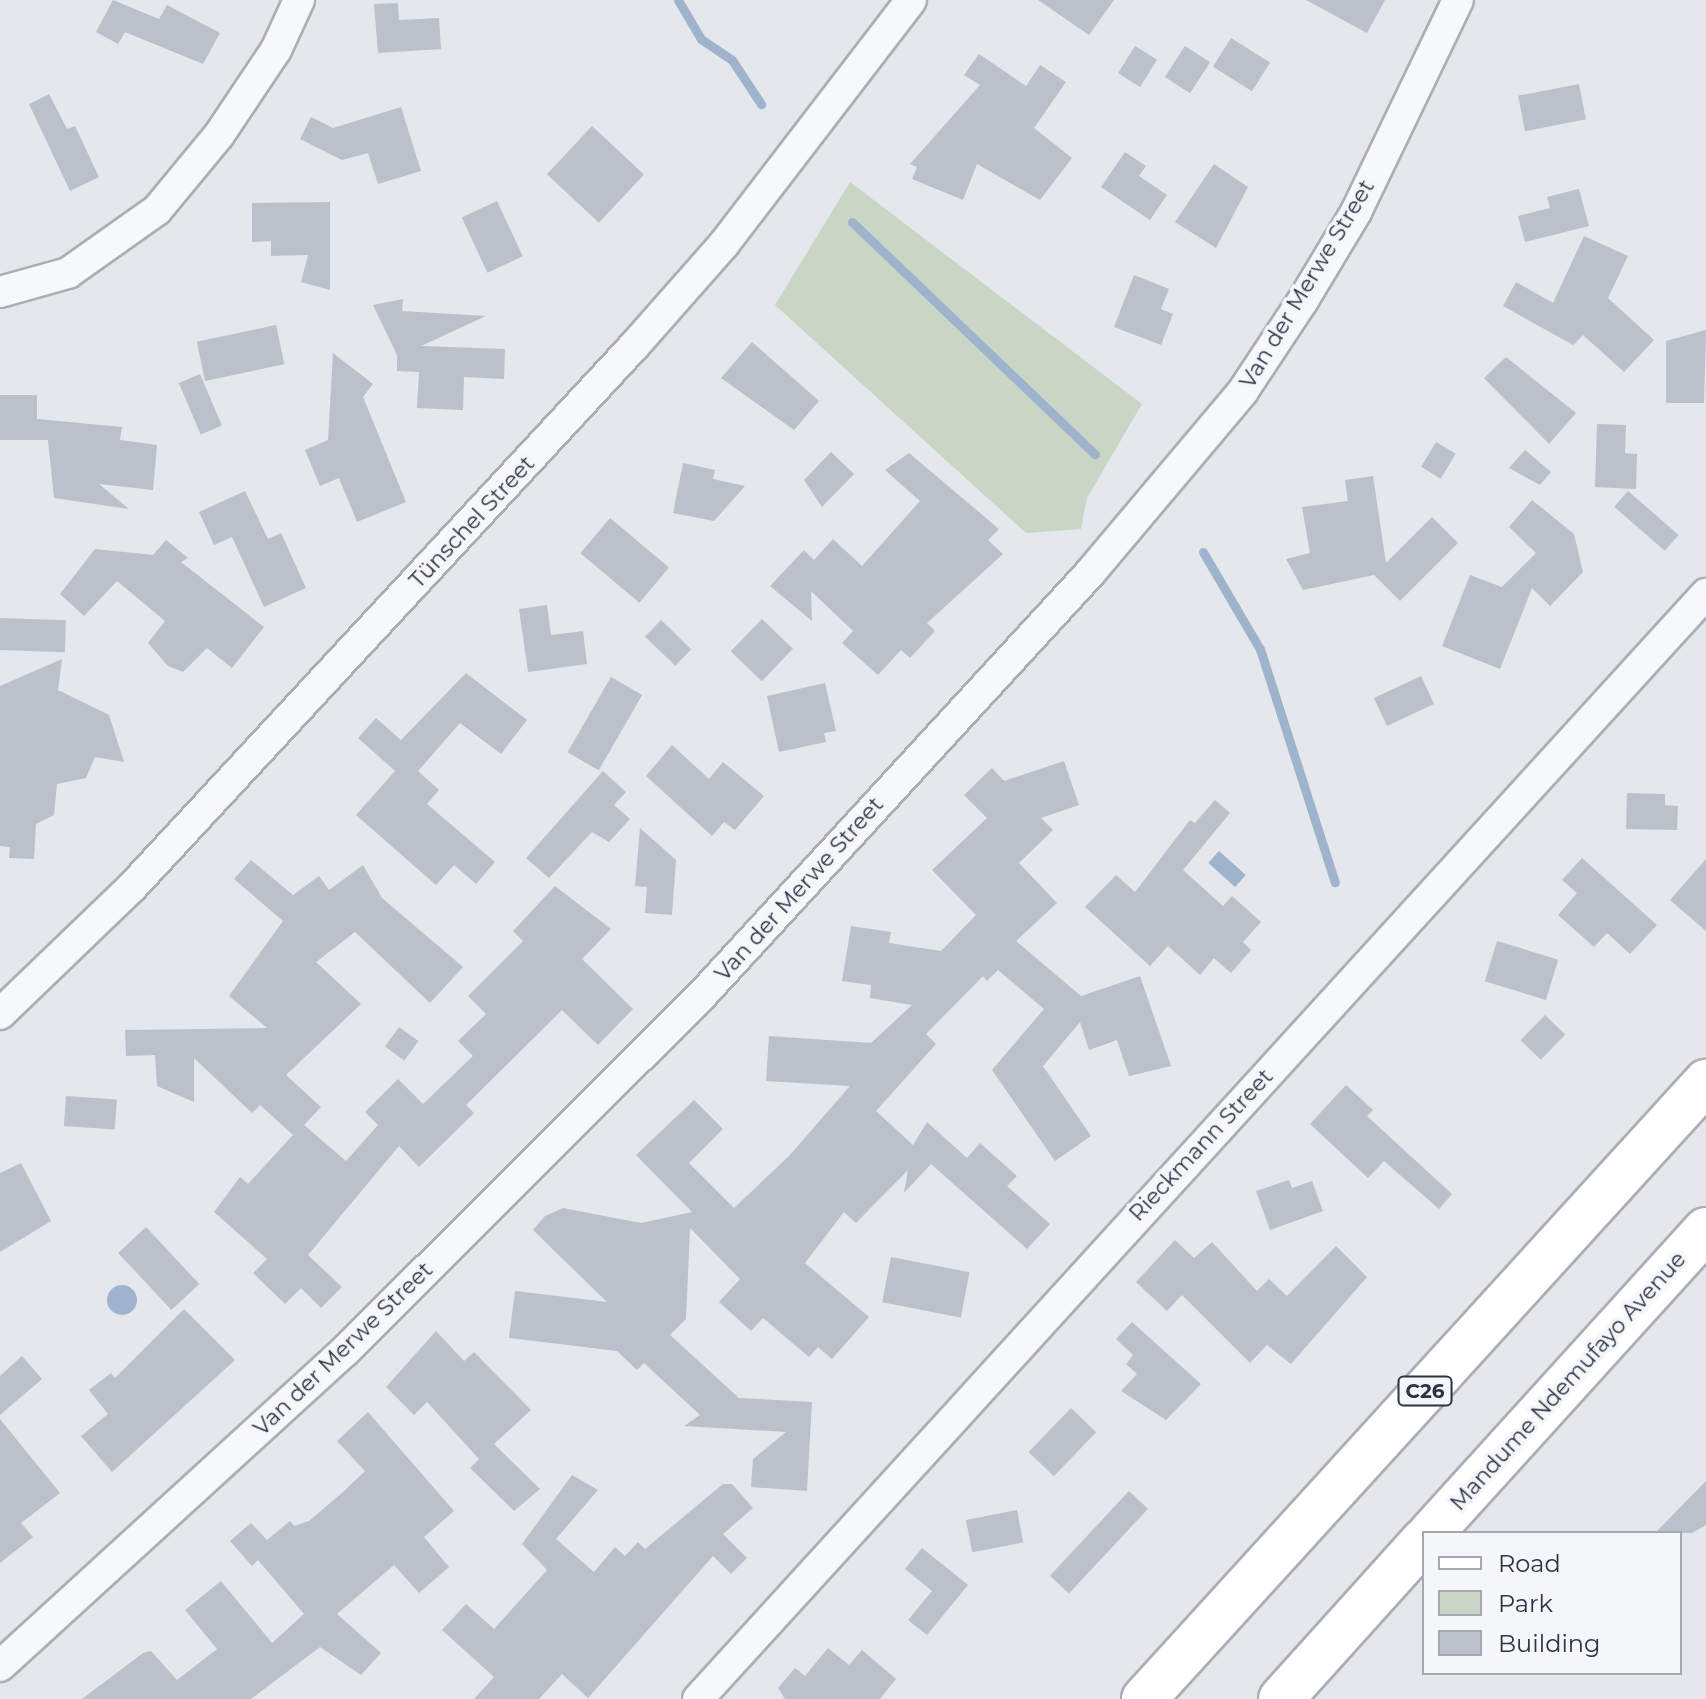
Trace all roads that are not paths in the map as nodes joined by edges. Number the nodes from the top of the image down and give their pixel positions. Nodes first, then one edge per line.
1 (299, 0) edge
2 (911, 0) edge
3 (1458, 0) edge
4 (0, 292) edge
5 (1706, 594) edge
6 (0, 1014) edge
7 (1706, 1082) edge
8 (1706, 1230) edge
9 (1433, 1531) edge
10 (1422, 1542) edge
11 (0, 1666) edge
12 (698, 1699) edge
13 (1144, 1699) edge
14 (1281, 1699) edge

1 - 4 street
2 - 6 street, Tünschel Street
3 - 11 street, Van der Merwe Street
5 - 12 street, Rieckmann Street
7 - 13 main road, C26
8 - 9 main road, Mandume Ndemufayo Avenue
10 - 14 main road

